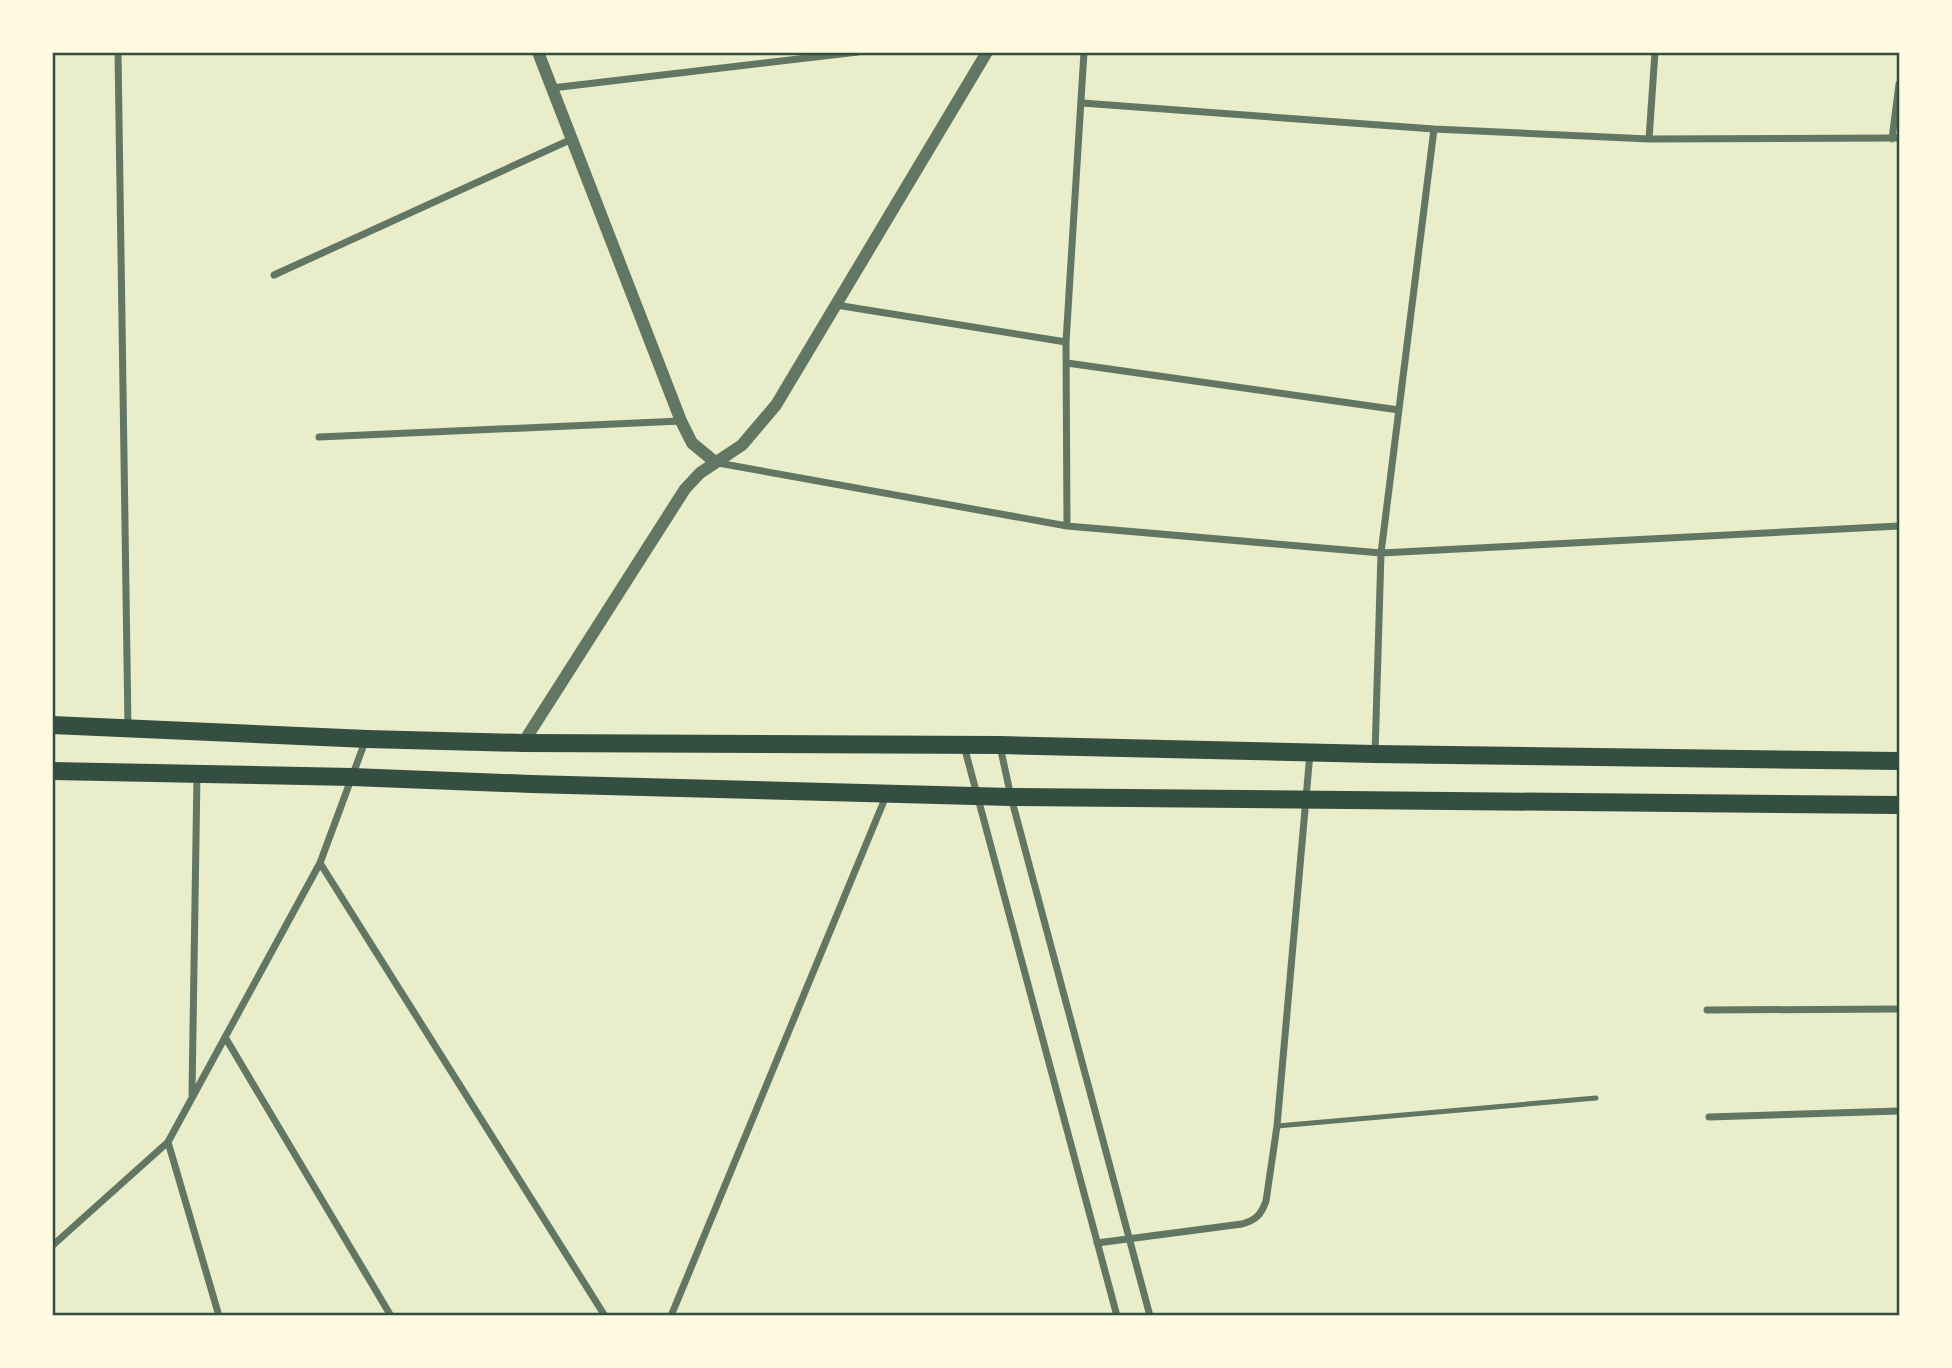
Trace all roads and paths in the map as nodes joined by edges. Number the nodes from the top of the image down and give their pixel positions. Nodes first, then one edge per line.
1 (118, 52) edge
2 (538, 52) edge
3 (858, 52) edge
4 (987, 52) edge
5 (1084, 52) edge
6 (1655, 52) edge
7 (1899, 84) edge
8 (552, 88) junction
9 (1082, 103) junction
10 (1434, 129) junction
11 (1896, 138) edge
12 (573, 139) junction
13 (1649, 139) junction
14 (274, 275) dead end
15 (835, 305) junction
16 (1066, 342) junction
17 (1067, 363) junction
18 (1399, 410) junction
19 (681, 421) junction
20 (319, 438) dead end
21 (715, 462) junction
22 (1067, 526) junction
23 (1899, 526) edge
24 (1381, 552) junction
25 (52, 724) edge
26 (128, 727) junction
27 (367, 738) junction
28 (523, 743) junction
29 (999, 745) junction
30 (964, 746) junction
31 (1310, 753) junction
32 (1374, 754) junction
33 (1899, 761) edge
34 (52, 771) edge
35 (197, 774) junction
36 (352, 777) junction
37 (888, 792) junction
38 (977, 795) junction
39 (1011, 797) junction
40 (1307, 800) junction
41 (1899, 805) edge
42 (320, 863) junction
43 (1899, 1009) edge
44 (1707, 1010) dead end
45 (225, 1037) junction
46 (192, 1098) junction
47 (1596, 1098) dead end
48 (1899, 1111) edge
49 (1709, 1117) dead end
50 (1277, 1126) junction
51 (168, 1142) junction
52 (1129, 1238) junction
53 (1097, 1243) junction
54 (52, 1246) edge
55 (219, 1315) edge
56 (391, 1315) edge
57 (605, 1315) edge
58 (671, 1315) edge
59 (1117, 1315) edge
60 (1150, 1315) edge

1 - 26 street
2 - 8 street
3 - 8 street
4 - 15 street
5 - 9 street
6 - 13 street
7 - 11 street
8 - 12 street
9 - 10 street
9 - 16 street
10 - 13 street
10 - 18 street
11 - 13 street
12 - 14 street
12 - 19 street
15 - 16 street
15 - 21 street
16 - 17 street
17 - 18 street
17 - 22 street
18 - 24 street
19 - 20 street
19 - 21 street
21 - 22 street
21 - 28 street
22 - 24 street
23 - 24 street
24 - 32 street
25 - 26 main road
26 - 27 main road
27 - 28 main road
27 - 36 street
28 - 30 main road
29 - 30 main road
29 - 31 main road
29 - 39 street
30 - 38 street
31 - 32 main road
31 - 40 street
32 - 33 main road
34 - 35 main road
35 - 36 main road
35 - 46 street
36 - 37 main road
36 - 42 street
37 - 38 main road
37 - 58 street
38 - 39 main road
38 - 53 street
39 - 40 main road
39 - 52 street
40 - 41 main road
40 - 50 street
42 - 45 street
42 - 57 street
43 - 44 street
45 - 46 street
45 - 56 street
46 - 51 street
47 - 50 lane
48 - 49 street
50 - 52 street
51 - 54 street
51 - 55 street
52 - 53 street
52 - 60 street
53 - 59 street

